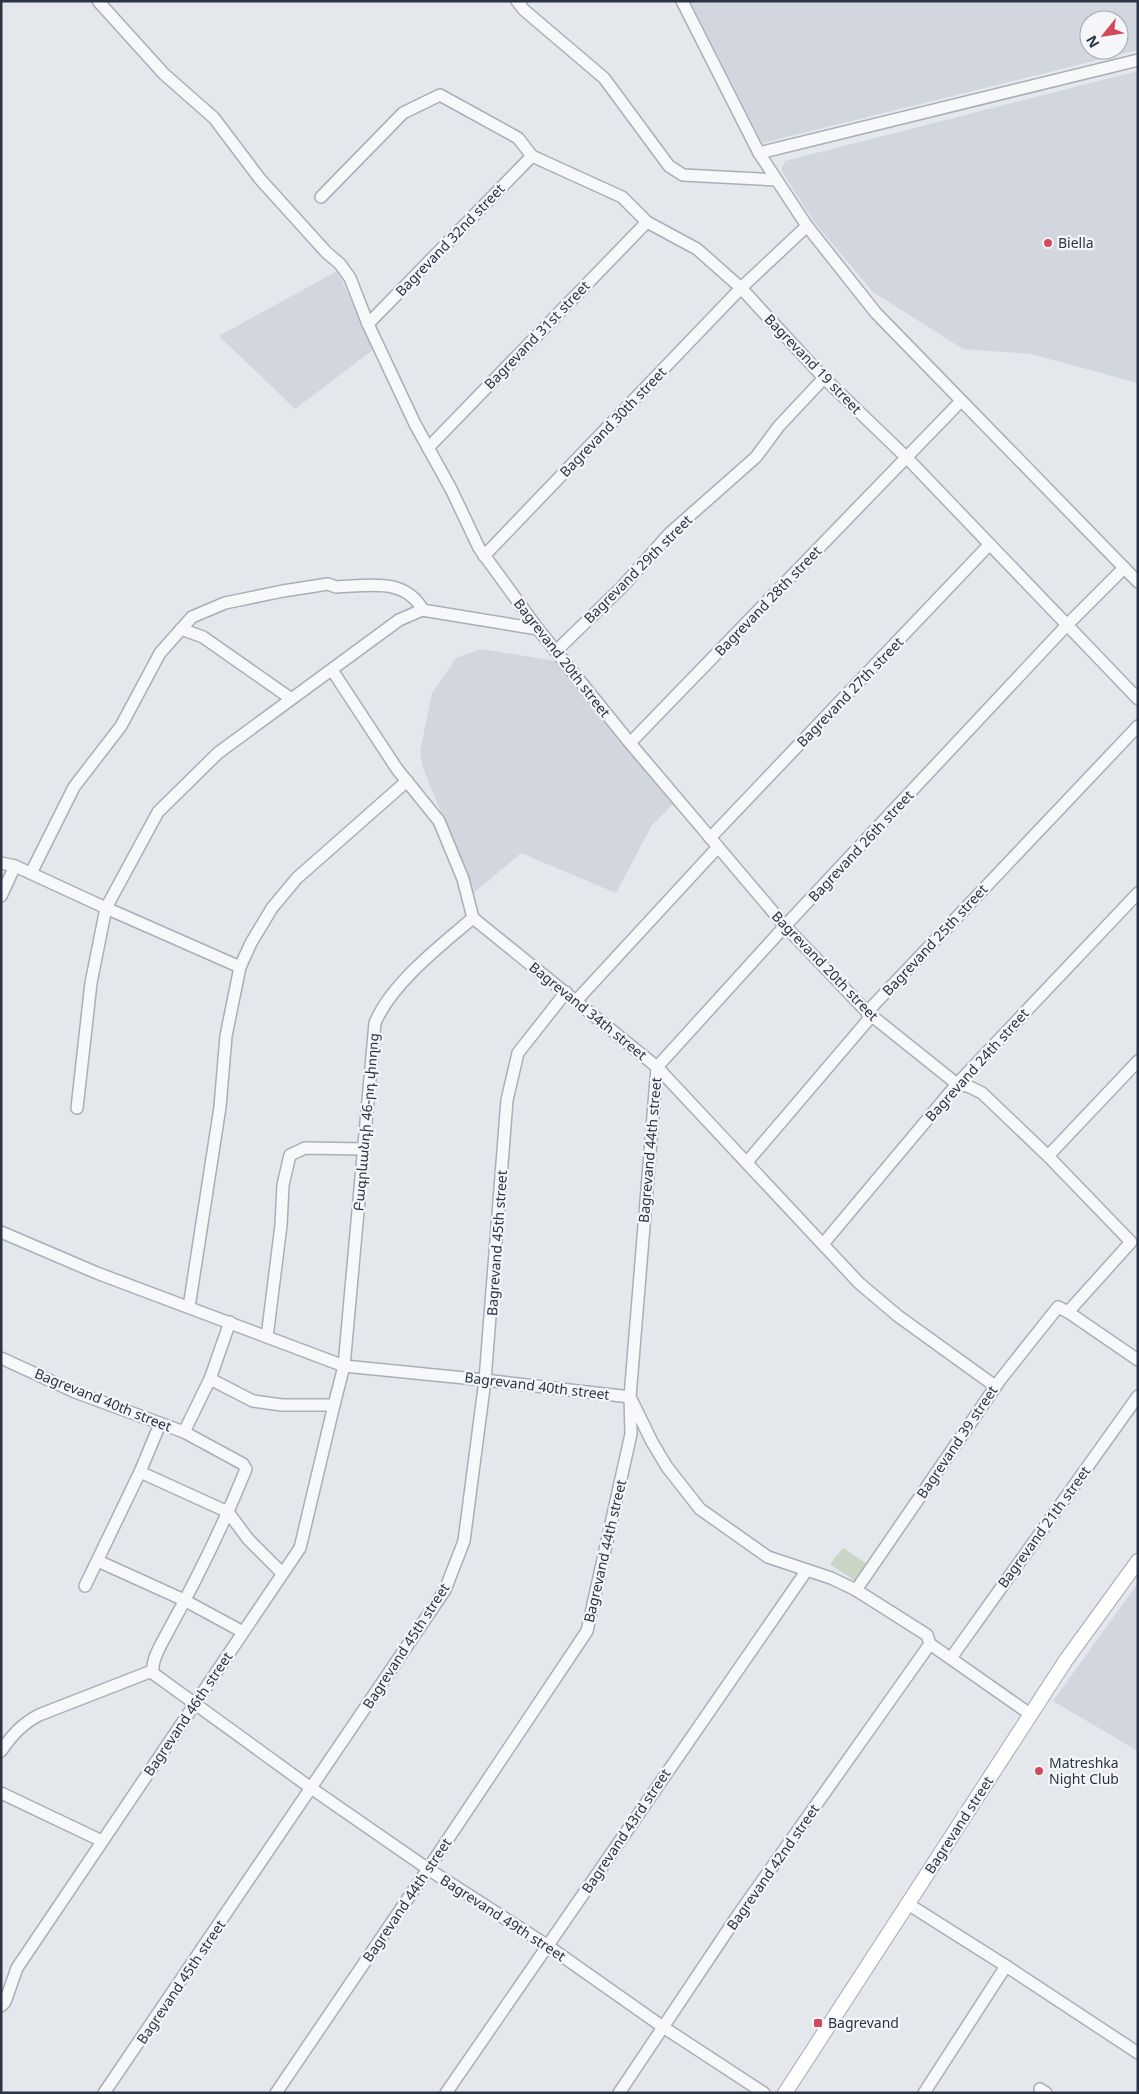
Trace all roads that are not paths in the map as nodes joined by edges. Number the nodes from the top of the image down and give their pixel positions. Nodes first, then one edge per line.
1 (98, 1) edge
2 (517, 1) edge
3 (682, 1) edge
4 (1138, 60) edge
5 (759, 153) junction
6 (532, 156) junction
7 (776, 180) junction
8 (321, 197) dead end
9 (647, 222) junction
10 (807, 226) junction
11 (741, 288) junction
12 (368, 324) junction
13 (824, 378) junction
14 (961, 401) junction
15 (428, 448) junction
16 (907, 458) junction
17 (989, 545) junction
18 (484, 556) junction
19 (1124, 568) junction
20 (1138, 582) edge
21 (423, 610) junction
22 (1066, 626) junction
23 (538, 629) junction
24 (181, 630) junction
25 (556, 651) junction
26 (332, 670) junction
27 (290, 698) junction
28 (1138, 699) edge
29 (1138, 726) edge
30 (630, 744) junction
31 (407, 781) junction
32 (714, 842) junction
33 (2, 862) edge
34 (15, 866) junction
35 (31, 873) junction
36 (1138, 893) edge
37 (1, 896) edge
38 (106, 908) junction
39 (473, 918) junction
40 (785, 926) junction
41 (240, 967) junction
42 (566, 992) junction
43 (576, 1000) junction
44 (867, 1012) junction
45 (1138, 1061) edge
46 (657, 1067) junction
47 (957, 1084) junction
48 (76, 1108) dead end
49 (364, 1149) junction
50 (1048, 1156) junction
51 (747, 1162) junction
52 (1, 1232) edge
53 (1134, 1238) edge
54 (823, 1244) junction
55 (189, 1307) junction
56 (1068, 1312) junction
57 (230, 1322) junction
58 (267, 1336) junction
59 (1, 1358) edge
60 (1138, 1360) edge
61 (344, 1366) junction
62 (210, 1379) junction
63 (485, 1380) junction
64 (995, 1386) junction
65 (1138, 1396) edge
66 (630, 1397) junction
67 (334, 1405) junction
68 (160, 1424) junction
69 (184, 1432) junction
70 (140, 1472) junction
71 (228, 1512) junction
72 (98, 1561) junction
73 (1138, 1561) edge
74 (807, 1570) junction
75 (282, 1573) junction
76 (85, 1586) dead end
77 (856, 1590) junction
78 (184, 1600) junction
79 (243, 1632) junction
80 (930, 1644) junction
81 (951, 1658) junction
82 (152, 1671) junction
83 (196, 1705) junction
84 (1030, 1714) junction
85 (1, 1751) edge
86 (311, 1788) junction
87 (1, 1792) edge
88 (102, 1841) junction
89 (428, 1869) junction
90 (908, 1904) junction
91 (548, 1946) junction
92 (1006, 1966) junction
93 (1, 2006) edge
94 (664, 2026) junction
95 (1138, 2053) edge
96 (279, 2092) edge
97 (104, 2093) edge
98 (446, 2093) edge
99 (619, 2093) edge
100 (764, 2093) edge
101 (785, 2093) edge
102 (924, 2093) edge

1 - 12 street, Bagrevand 20th street
2 - 7 street
3 - 5 street
4 - 5 street
5 - 7 street
6 - 8 street, Bagrevand 19 street
6 - 9 street, Bagrevand 19 street
6 - 12 street, Bagrevand 32nd street
7 - 10 street
9 - 11 street, Bagrevand 19 street
9 - 15 street, Bagrevand 31st street
10 - 11 street, Bagrevand 30th street
10 - 14 street
11 - 13 street, Bagrevand 19 street
11 - 18 street, Bagrevand 30th street
12 - 15 street, Bagrevand 20th street
13 - 16 street, Bagrevand 19 street
13 - 25 street, Bagrevand 29th street
14 - 16 street, Bagrevand 28th street
14 - 19 street
15 - 18 street, Bagrevand 20th street
16 - 17 street, Bagrevand 19 street
16 - 30 street, Bagrevand 28th street
17 - 22 street, Bagrevand 19 street
17 - 32 street, Bagrevand 27th street
18 - 23 street, Bagrevand 20th street
19 - 20 street
19 - 22 street, Bagrevand 26th street
21 - 23 street
21 - 24 street
21 - 26 street
22 - 28 street, Bagrevand 19 street
22 - 40 street, Bagrevand 26th street
23 - 25 street, Bagrevand 20th street
24 - 27 street
24 - 35 street
25 - 30 street, Bagrevand 20th street
26 - 27 street
26 - 31 street
27 - 38 street
29 - 44 street, Bagrevand 25th street
30 - 32 street, Bagrevand 20th street
31 - 39 street
31 - 41 street
32 - 40 street, Bagrevand 20th street
32 - 43 street, Bagrevand 27th street
33 - 34 street
34 - 35 street
34 - 37 street
35 - 38 street
36 - 47 street, Bagrevand 24th street
38 - 41 street
38 - 48 street
39 - 42 street, Bagrevand 34th street
39 - 49 street, Բագրևանդի 46-րդ փողոց
40 - 44 street, Bagrevand 20th street
40 - 46 street, Bagrevand 26th street
41 - 55 street
42 - 43 street, Bagrevand 34th street
42 - 63 street, Bagrevand 45th street
43 - 46 street, Bagrevand 34th street
44 - 47 street, Bagrevand 20th street
44 - 51 street, Bagrevand 25th street
45 - 50 street
46 - 51 street, Bagrevand 34th street
46 - 66 street, Bagrevand 44th street
47 - 50 street, Bagrevand 20th street
47 - 54 street, Bagrevand 24th street
49 - 58 street
49 - 61 street, Բագրևանդի 46-րդ փողոց
50 - 53 street, Bagrevand 20th street
51 - 54 street, Bagrevand 34th street
52 - 55 street, Bagrevand 40th street
53 - 56 street, Bagrevand 20th street
54 - 64 street, Bagrevand 34th street
55 - 57 street, Bagrevand 40th street
56 - 60 street
56 - 64 street, Bagrevand 39 street
57 - 58 street, Bagrevand 40th street
57 - 62 street, Bagrevand 40th street
58 - 61 street, Bagrevand 40th street
59 - 68 street, Bagrevand 40th street
61 - 63 street, Bagrevand 40th street
61 - 67 street
62 - 67 street
62 - 69 street, Bagrevand 40th street
63 - 66 street, Bagrevand 40th street
63 - 86 street, Bagrevand 45th street
64 - 77 street, Bagrevand 39 street
65 - 81 street, Bagrevand 21th street
66 - 74 street, Bagrevand 40th street
66 - 89 street, Bagrevand 44th street
67 - 75 street, Bagrevand 46th street
68 - 69 street, Bagrevand 40th street
68 - 70 street
69 - 71 street
70 - 71 street
70 - 72 street
71 - 75 street
71 - 78 street
72 - 76 street
72 - 78 street
73 - 84 main road, Bagrevand street
74 - 77 street, Bagrevand 40th street
74 - 91 street, Bagrevand 43rd street
75 - 79 street, Bagrevand 46th street
77 - 80 street, Bagrevand 40th street
78 - 79 street
78 - 82 street
79 - 83 street, Bagrevand 46th street
80 - 81 street, Bagrevand 40th street
80 - 94 street, Bagrevand 42nd street
81 - 84 street, Bagrevand 40th street
82 - 83 street, Bagrevand 49th street
82 - 85 street
83 - 86 street, Bagrevand 49th street
83 - 88 street, Bagrevand 46th street
84 - 90 main road, Bagrevand street
86 - 89 street, Bagrevand 49th street
86 - 97 street, Bagrevand 45th street
87 - 88 street
88 - 93 street, Bagrevand 46th street
89 - 91 street, Bagrevand 49th street
89 - 96 street, Bagrevand 44th street
90 - 92 street
90 - 101 main road, Bagrevand street
91 - 94 street, Bagrevand 49th street
91 - 98 street, Bagrevand 43rd street
92 - 95 street
92 - 102 street
94 - 99 street, Bagrevand 42nd street
94 - 100 street, Bagrevand 49th street

